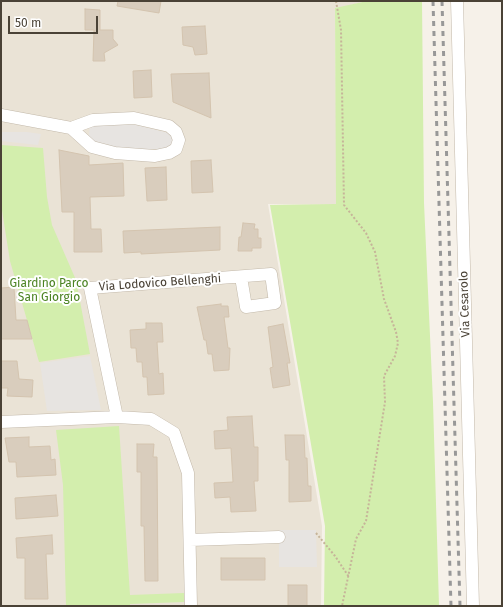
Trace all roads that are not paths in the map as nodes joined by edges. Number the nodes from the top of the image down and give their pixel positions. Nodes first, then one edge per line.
1 (457, 1) edge
2 (1, 115) edge
3 (71, 128) junction
4 (241, 277) dead end
5 (117, 417) junction
6 (1, 422) edge
7 (279, 537) dead end
8 (190, 540) junction
9 (191, 606) edge
10 (474, 606) edge

1 - 10 street, Via Cesarolo
2 - 3 street
3 - 3 street
4 - 5 street, Via Lodovico Bellenghi
5 - 6 street
5 - 8 street
7 - 8 street
8 - 9 street

